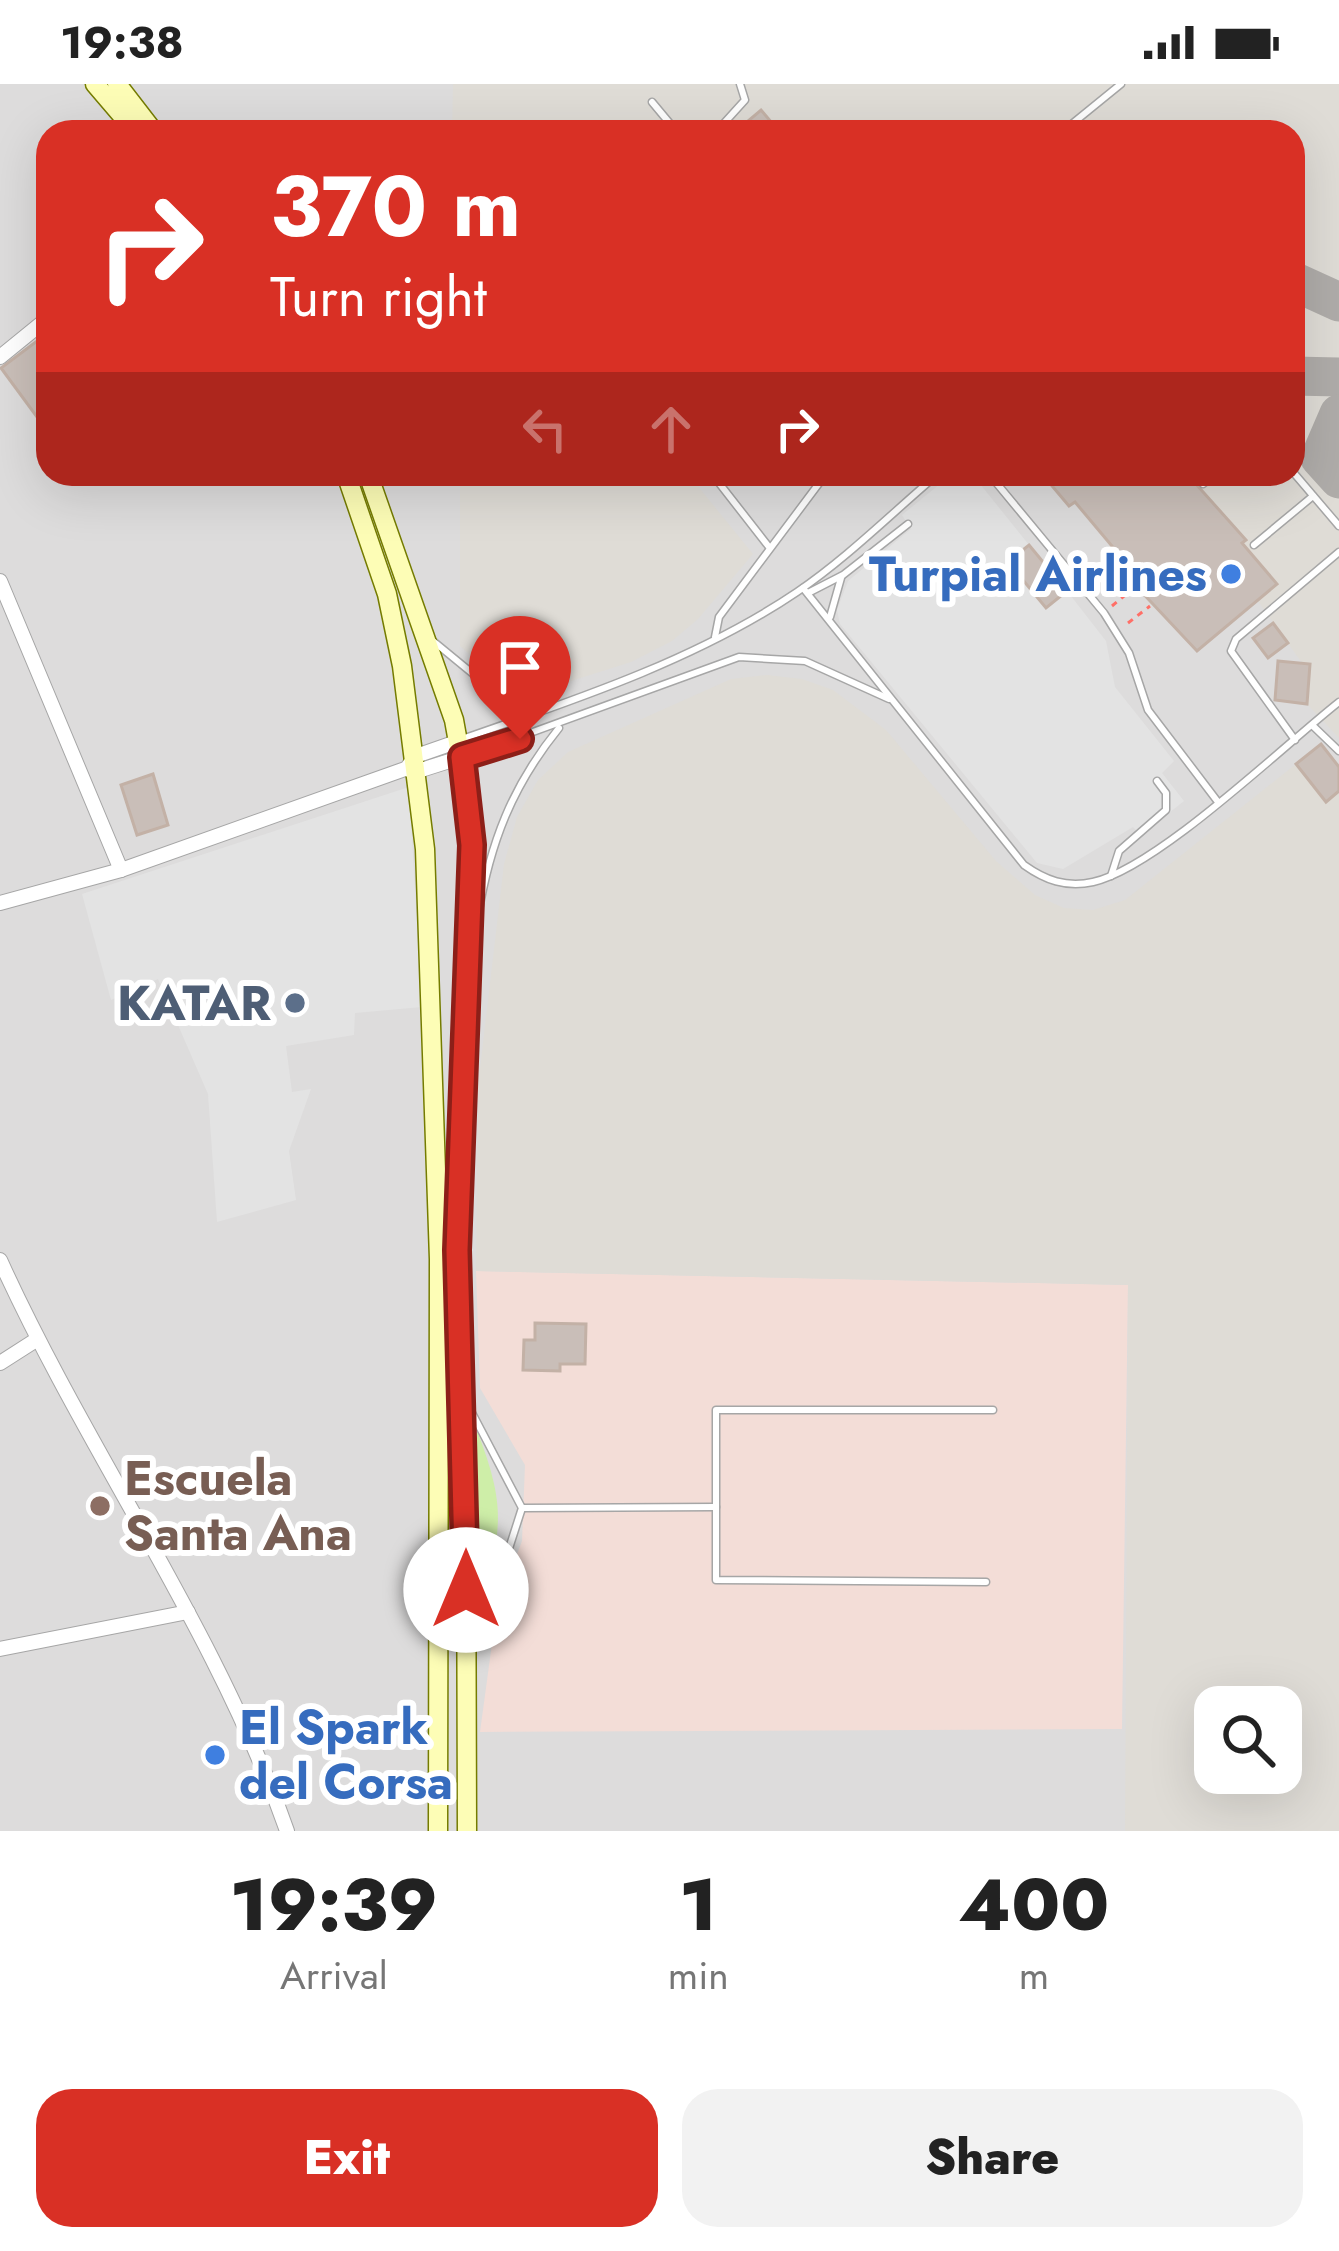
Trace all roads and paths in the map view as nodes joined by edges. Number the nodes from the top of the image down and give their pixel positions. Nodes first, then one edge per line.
1 (95, 84) edge
2 (117, 84) edge
3 (740, 84) edge
4 (1121, 84) edge
5 (652, 102) dead end
6 (126, 120) edge
7 (145, 120) edge
8 (667, 120) edge
9 (727, 120) edge
10 (1077, 120) edge
11 (36, 328) edge
12 (0, 357) edge
13 (350, 486) edge
14 (372, 486) edge
15 (721, 486) edge
16 (817, 486) edge
17 (924, 486) edge
18 (999, 486) edge
19 (1305, 486) edge
20 (1313, 496) junction
21 (908, 524) dead end
22 (1339, 526) edge
23 (1254, 545) dead end
24 (769, 547) junction
25 (1339, 552) edge
26 (843, 575) junction
27 (0, 581) edge
28 (1135, 587) dead end
29 (806, 591) junction
30 (1150, 606) dead end
31 (1111, 608) dead end
32 (830, 618) junction
33 (1128, 623) dead end
34 (425, 634) junction
35 (716, 637) junction
36 (670, 658) junction
37 (678, 676) junction
38 (892, 700) junction
39 (1338, 704) edge
40 (554, 706) junction
41 (562, 725) junction
42 (1312, 725) junction
43 (1295, 740) junction
44 (461, 749) junction
45 (1339, 751) edge
46 (413, 765) junction
47 (1157, 781) dead end
48 (1218, 802) junction
49 (121, 870) junction
50 (1111, 876) junction
51 (0, 903) edge
52 (471, 961) junction
53 (0, 1260) edge
54 (36, 1340) junction
55 (0, 1363) edge
56 (458, 1386) junction
57 (994, 1410) dead end
58 (717, 1507) junction
59 (522, 1508) junction
60 (986, 1582) dead end
61 (188, 1612) junction
62 (466, 1637) junction
63 (0, 1648) edge
64 (287, 1831) edge
65 (438, 1831) edge
66 (467, 1831) edge

1 - 6 main road
2 - 7 main road
3 - 9 lane
4 - 10 lane
5 - 8 lane
11 - 12 street
13 - 46 main road
14 - 34 main road
15 - 24 lane
16 - 24 lane
17 - 29 lane
18 - 48 lane
19 - 20 lane
20 - 22 lane
20 - 23 lane
21 - 26 lane
24 - 35 lane
25 - 43 lane
26 - 29 lane
26 - 32 lane
27 - 49 street
28 - 31 path
29 - 32 lane
29 - 35 lane
30 - 33 path
32 - 38 lane
34 - 40 lane
34 - 44 main road
35 - 36 lane
36 - 37 lane
36 - 40 lane
37 - 38 lane
37 - 41 lane
38 - 50 lane
39 - 42 lane
40 - 44 lane
41 - 44 lane
41 - 52 lane
42 - 43 lane
42 - 45 lane
43 - 48 lane
44 - 46 street
44 - 52 main road
46 - 49 street
46 - 65 main road
47 - 50 lane
48 - 50 lane
49 - 51 street
52 - 56 main road
53 - 54 street
54 - 55 street
54 - 61 street
56 - 59 lane
56 - 62 main road
57 - 58 lane
58 - 59 lane
58 - 60 lane
59 - 62 lane
61 - 63 street
61 - 64 street
62 - 66 main road

